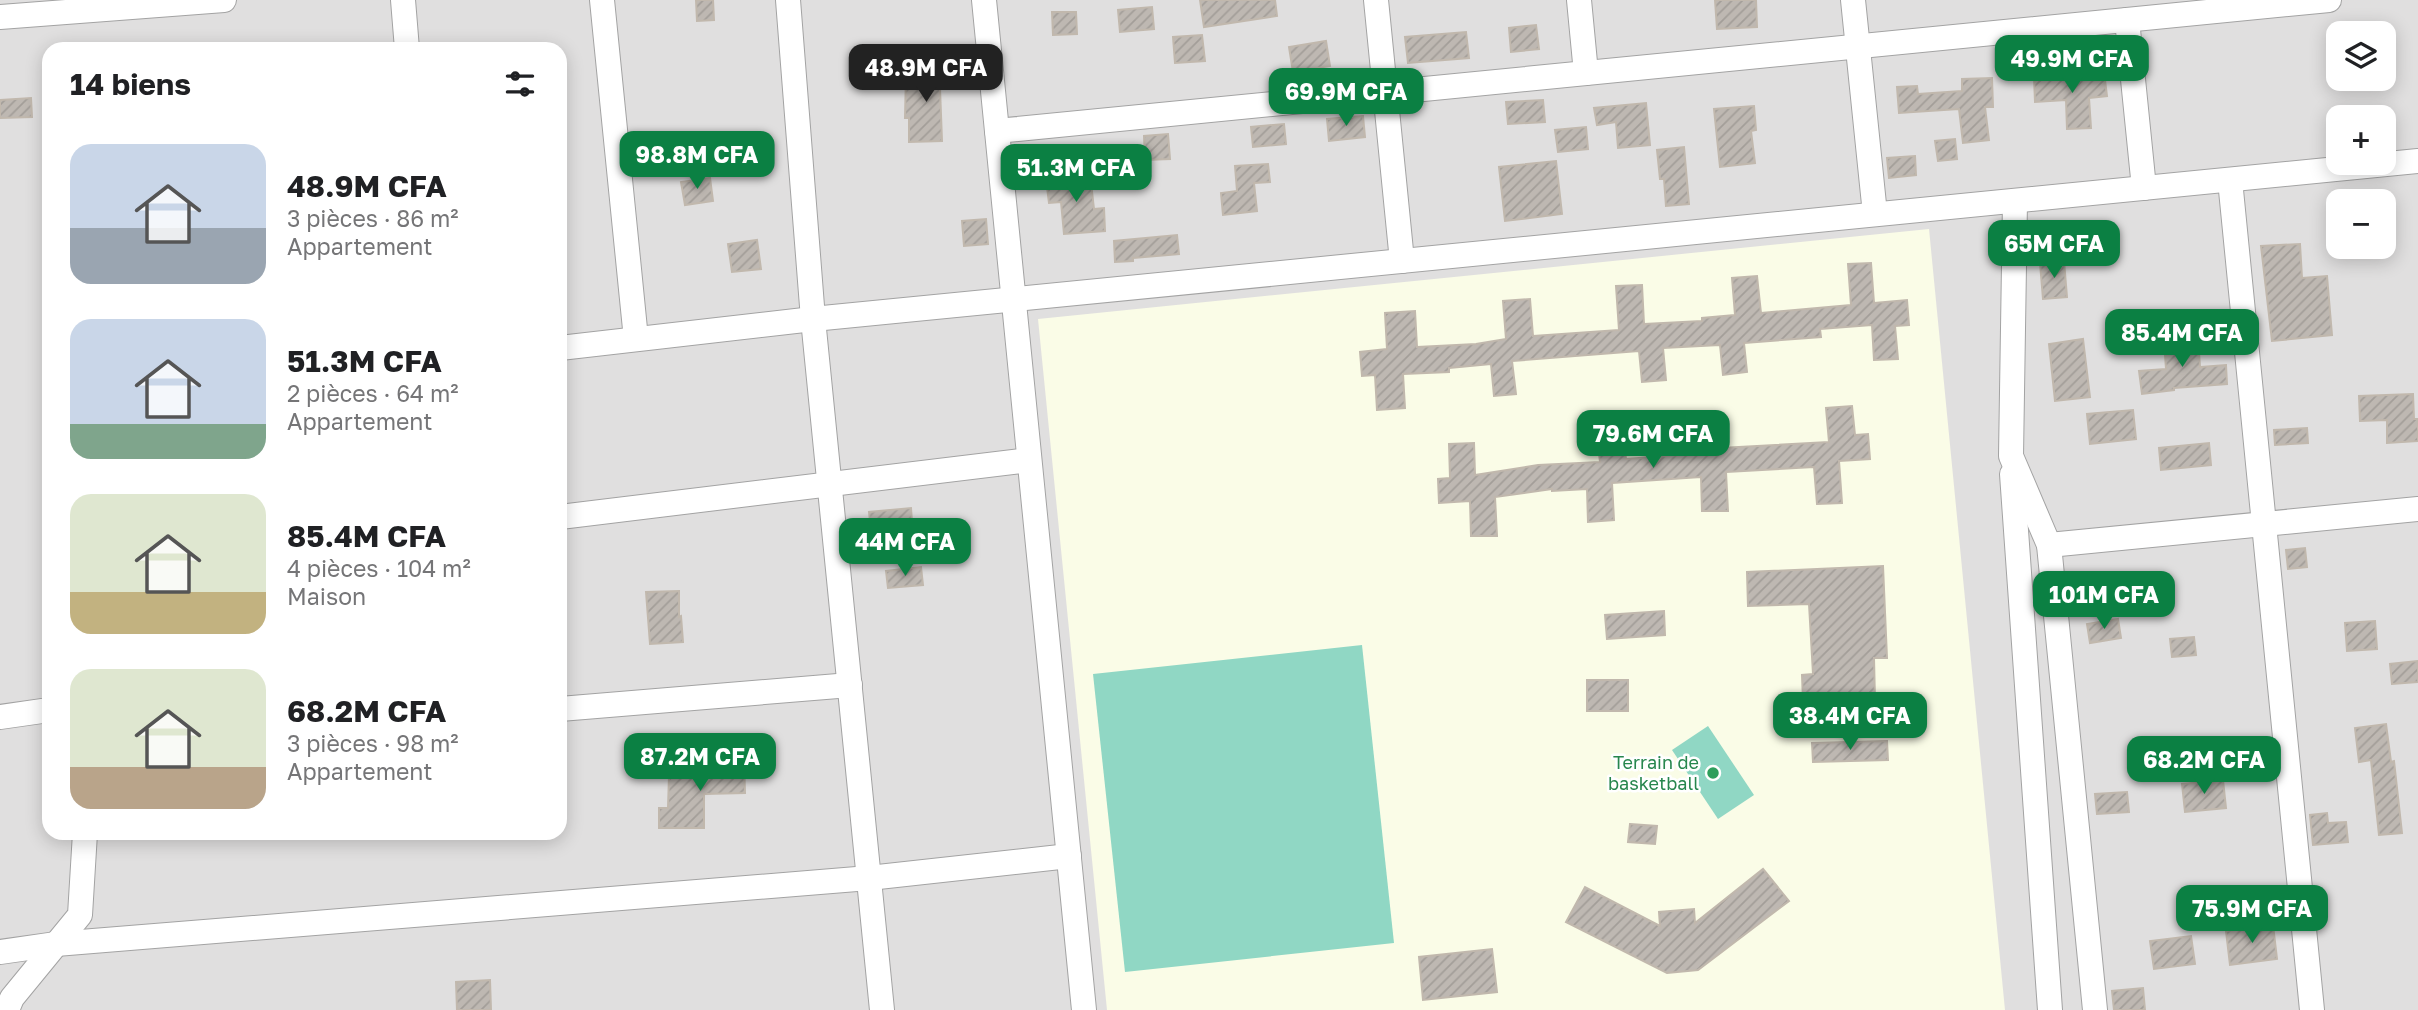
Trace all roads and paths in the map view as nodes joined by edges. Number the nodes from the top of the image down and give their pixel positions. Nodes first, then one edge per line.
1 (225, 0) edge
2 (403, 0) edge
3 (602, 0) edge
4 (788, 0) edge
5 (984, 0) edge
6 (1376, 0) edge
7 (1579, 0) edge
8 (1853, 0) edge
9 (2329, 0) edge
10 (2238, 4) edge
11 (0, 18) edge
12 (2127, 20) junction
13 (406, 42) edge
14 (1858, 46) junction
15 (1587, 73) junction
16 (1385, 93) junction
17 (996, 131) junction
18 (2418, 161) edge
19 (2230, 180) junction
20 (2144, 188) junction
21 (2014, 201) junction
22 (1875, 214) junction
23 (1402, 261) junction
24 (1013, 299) junction
25 (813, 319) junction
26 (636, 340) junction
27 (567, 347) edge
28 (2011, 456) junction
29 (1029, 460) junction
30 (830, 484) junction
31 (2418, 509) edge
32 (567, 516) edge
33 (2264, 524) junction
34 (2049, 545) junction
35 (850, 685) junction
36 (567, 708) edge
37 (42, 711) edge
38 (0, 717) edge
39 (85, 840) edge
40 (1069, 856) junction
41 (869, 878) junction
42 (56, 944) junction
43 (0, 952) edge
44 (7, 1010) edge
45 (882, 1010) edge
46 (1084, 1010) edge
47 (2050, 1010) edge
48 (2095, 1010) edge
49 (2312, 1010) edge

1 - 11 street
2 - 13 street
3 - 26 street
4 - 25 street
5 - 17 street
6 - 16 street
7 - 15 street
8 - 14 street
9 - 10 street
10 - 12 street
12 - 14 street
12 - 20 street
14 - 15 street
14 - 22 street
15 - 16 street
16 - 17 street
16 - 23 street
17 - 24 street
18 - 19 street
19 - 20 street
19 - 33 street
20 - 21 street
21 - 22 street
21 - 28 street
22 - 23 street
23 - 24 street
24 - 25 street
24 - 29 street
25 - 26 street
25 - 30 street
26 - 27 street
28 - 34 street
28 - 47 street
29 - 30 street
29 - 40 street
30 - 32 street
30 - 35 street
31 - 33 street
33 - 34 street
33 - 49 street
34 - 48 street
35 - 36 street
35 - 41 street
37 - 38 street
39 - 42 street
40 - 41 street
40 - 46 street
41 - 42 street
41 - 45 street
42 - 43 street
42 - 44 street

